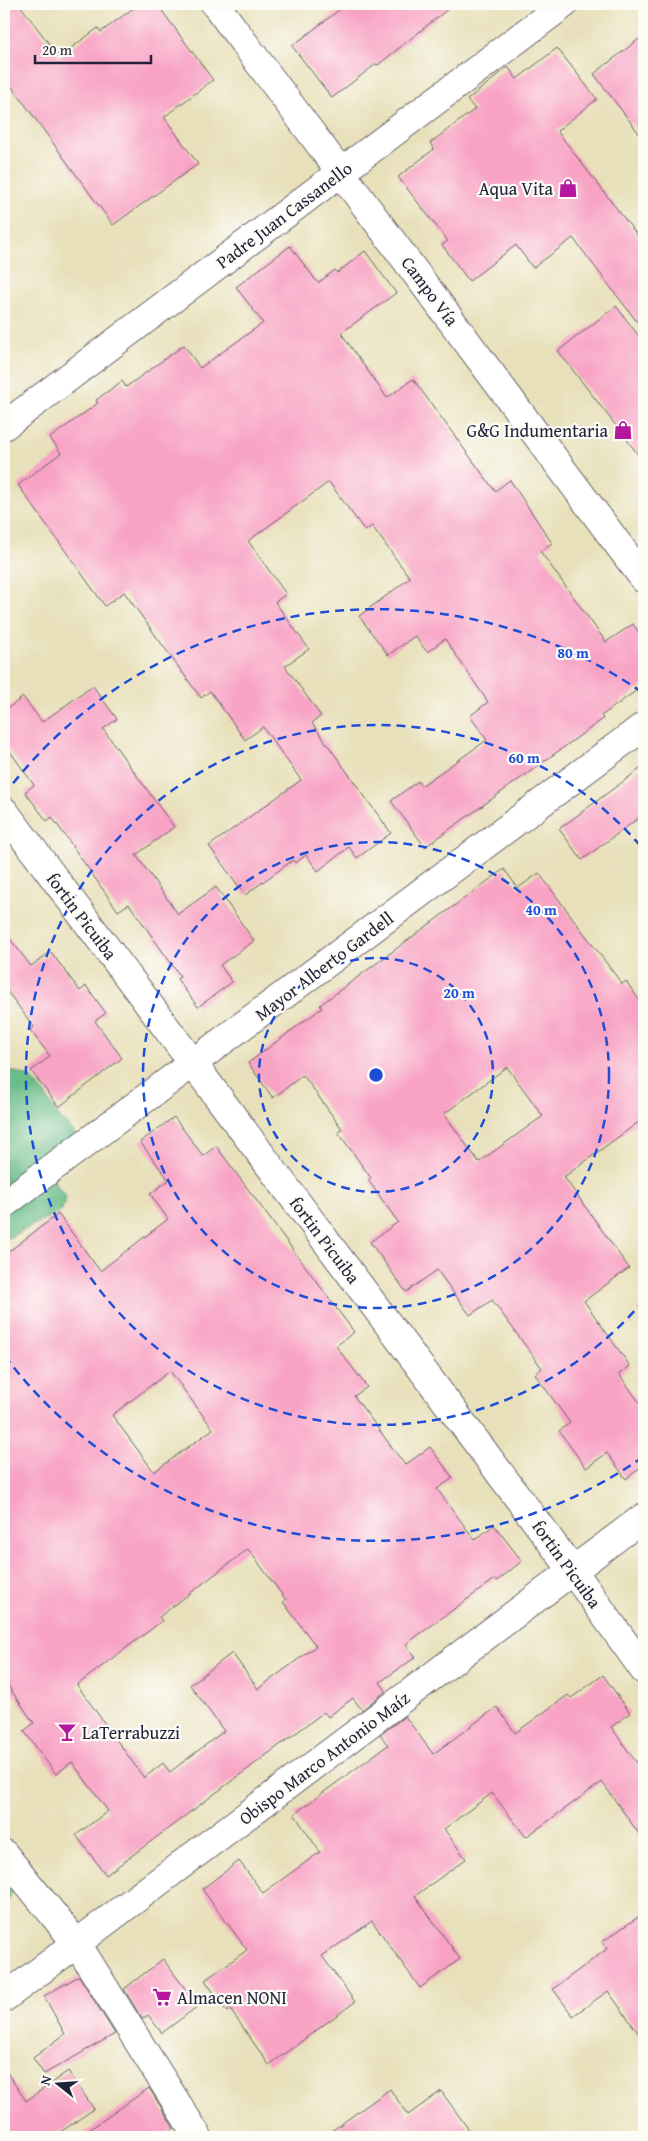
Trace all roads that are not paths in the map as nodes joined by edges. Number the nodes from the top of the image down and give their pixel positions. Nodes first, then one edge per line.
1 (215, 4) edge
2 (564, 4) edge
3 (342, 172) junction
4 (4, 426) edge
5 (644, 579) edge
6 (644, 726) edge
7 (4, 811) edge
8 (193, 1064) junction
9 (4, 1204) edge
10 (644, 1517) edge
11 (572, 1571) junction
12 (644, 1670) edge
13 (4, 1854) edge
14 (77, 1944) junction
15 (4, 1998) edge
16 (198, 2137) edge

1 - 3 street, Campo Vía
2 - 3 street, Padre Juan Cassanello
3 - 4 street, Padre Juan Cassanello
3 - 5 street, Campo Vía
6 - 8 street, Mayor Alberto Gardell
7 - 8 street, fortin Picuiba
8 - 9 street, Mayor Alberto Gardell
8 - 11 street, fortin Picuiba
10 - 11 street, Obispo Marco Antonio Maíz
11 - 12 street, fortin Picuiba
11 - 14 street, Obispo Marco Antonio Maíz
13 - 14 street
14 - 15 street, Obispo Marco Antonio Maíz
14 - 16 street

